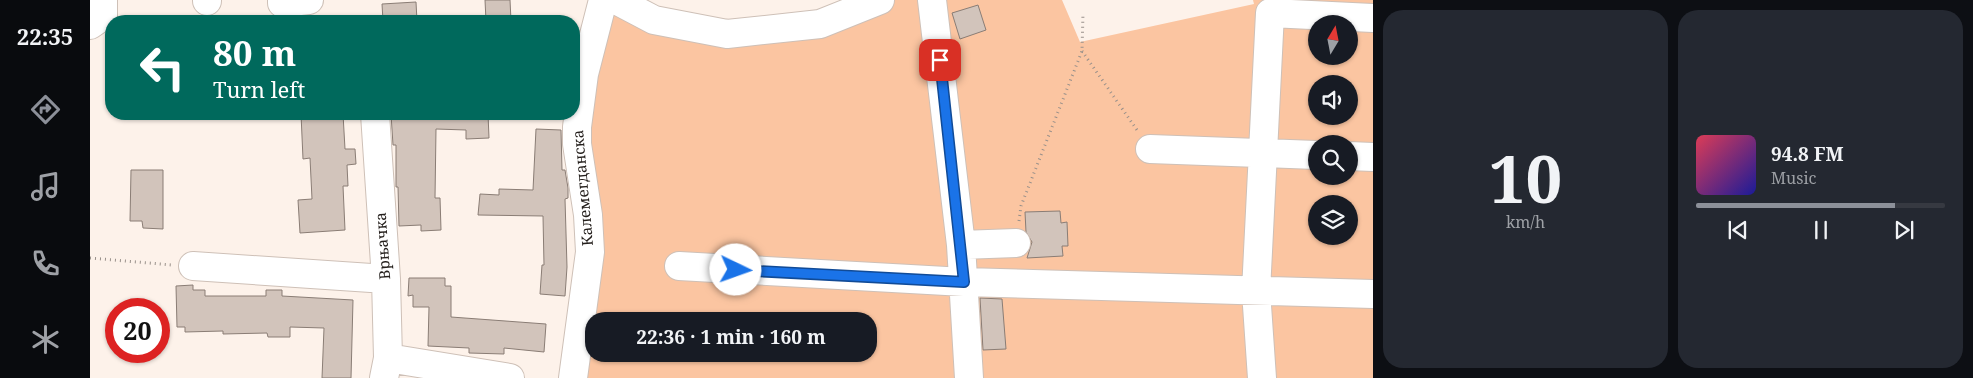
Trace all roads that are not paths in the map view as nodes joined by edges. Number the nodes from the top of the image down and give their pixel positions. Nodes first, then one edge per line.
1 (103, 0) edge
2 (282, 0) edge
3 (308, 0) edge
4 (603, 0) edge
5 (616, 0) edge
6 (880, 0) edge
7 (932, 0) edge
8 (1373, 18) edge
9 (90, 25) edge
10 (580, 71) edge
11 (375, 120) edge
12 (576, 120) edge
13 (1150, 149) road end
14 (1263, 154) junction
15 (1308, 155) edge
16 (1358, 156) edge
17 (1373, 157) edge
18 (1016, 243) road end
19 (961, 245) junction
20 (192, 266) road end
21 (679, 266) dead end
22 (386, 279) junction
23 (964, 282) junction
24 (1256, 291) junction
25 (1360, 294) edge
26 (1373, 310) edge
27 (386, 368) edge
28 (510, 378) edge
29 (573, 378) edge
30 (969, 378) edge
31 (1262, 378) edge

1 - 9 street
2 - 3 street
4 - 10 street, Калемегданска
5 - 6 street
7 - 19 street
8 - 14 street
11 - 22 street, Врњачка
12 - 29 street, Калемегданска
13 - 14 street
14 - 15 street
14 - 24 street
16 - 17 street
18 - 19 street
19 - 23 street
20 - 22 street
21 - 23 street
22 - 27 street, Врњачка
23 - 24 street
23 - 30 street
24 - 25 street
24 - 31 street
25 - 26 street
27 - 28 street

